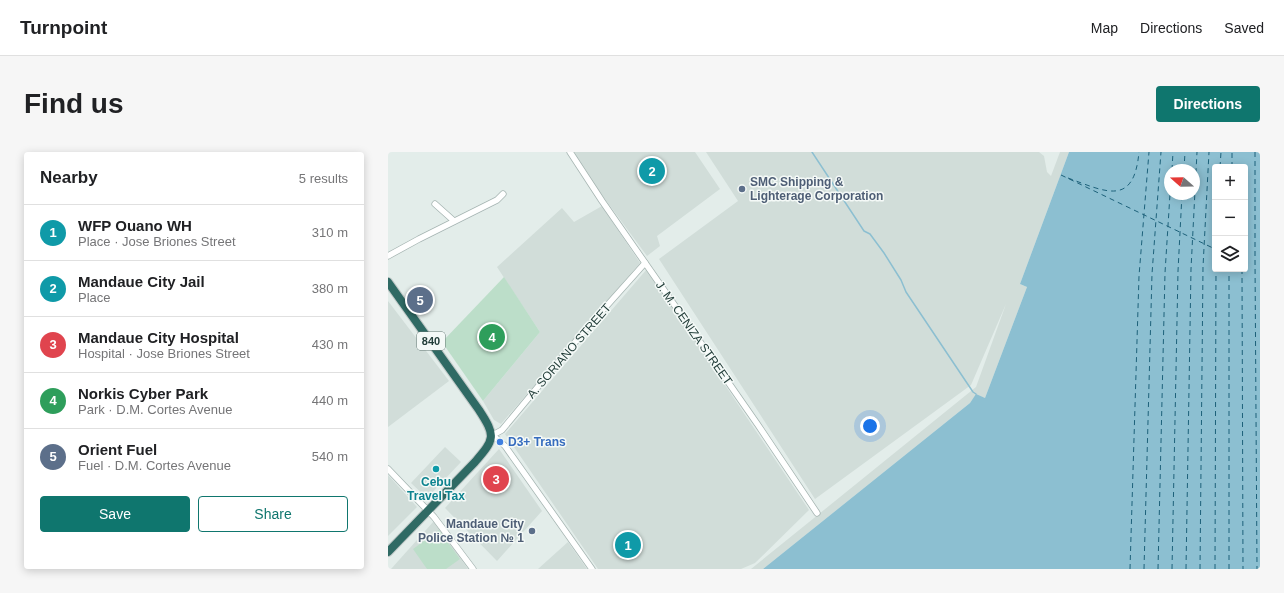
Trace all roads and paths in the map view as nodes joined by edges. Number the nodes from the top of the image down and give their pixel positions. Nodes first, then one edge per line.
1 (570, 152) edge
2 (503, 194) dead end
3 (435, 204) dead end
4 (454, 221) junction
5 (388, 256) edge
6 (645, 263) junction
7 (388, 282) edge
8 (491, 436) junction
9 (388, 469) edge
10 (429, 511) junction
11 (817, 513) dead end
12 (388, 552) edge
13 (473, 569) edge
14 (592, 569) edge

1 - 6 street, J. M. CENIZA STREET
2 - 4 street
3 - 4 street
4 - 5 street
6 - 8 street, A. SORIANO STREET
6 - 11 street, J. M. CENIZA STREET
7 - 8 highway, 840
8 - 10 highway
8 - 14 street
9 - 10 street
10 - 12 highway
10 - 13 street

